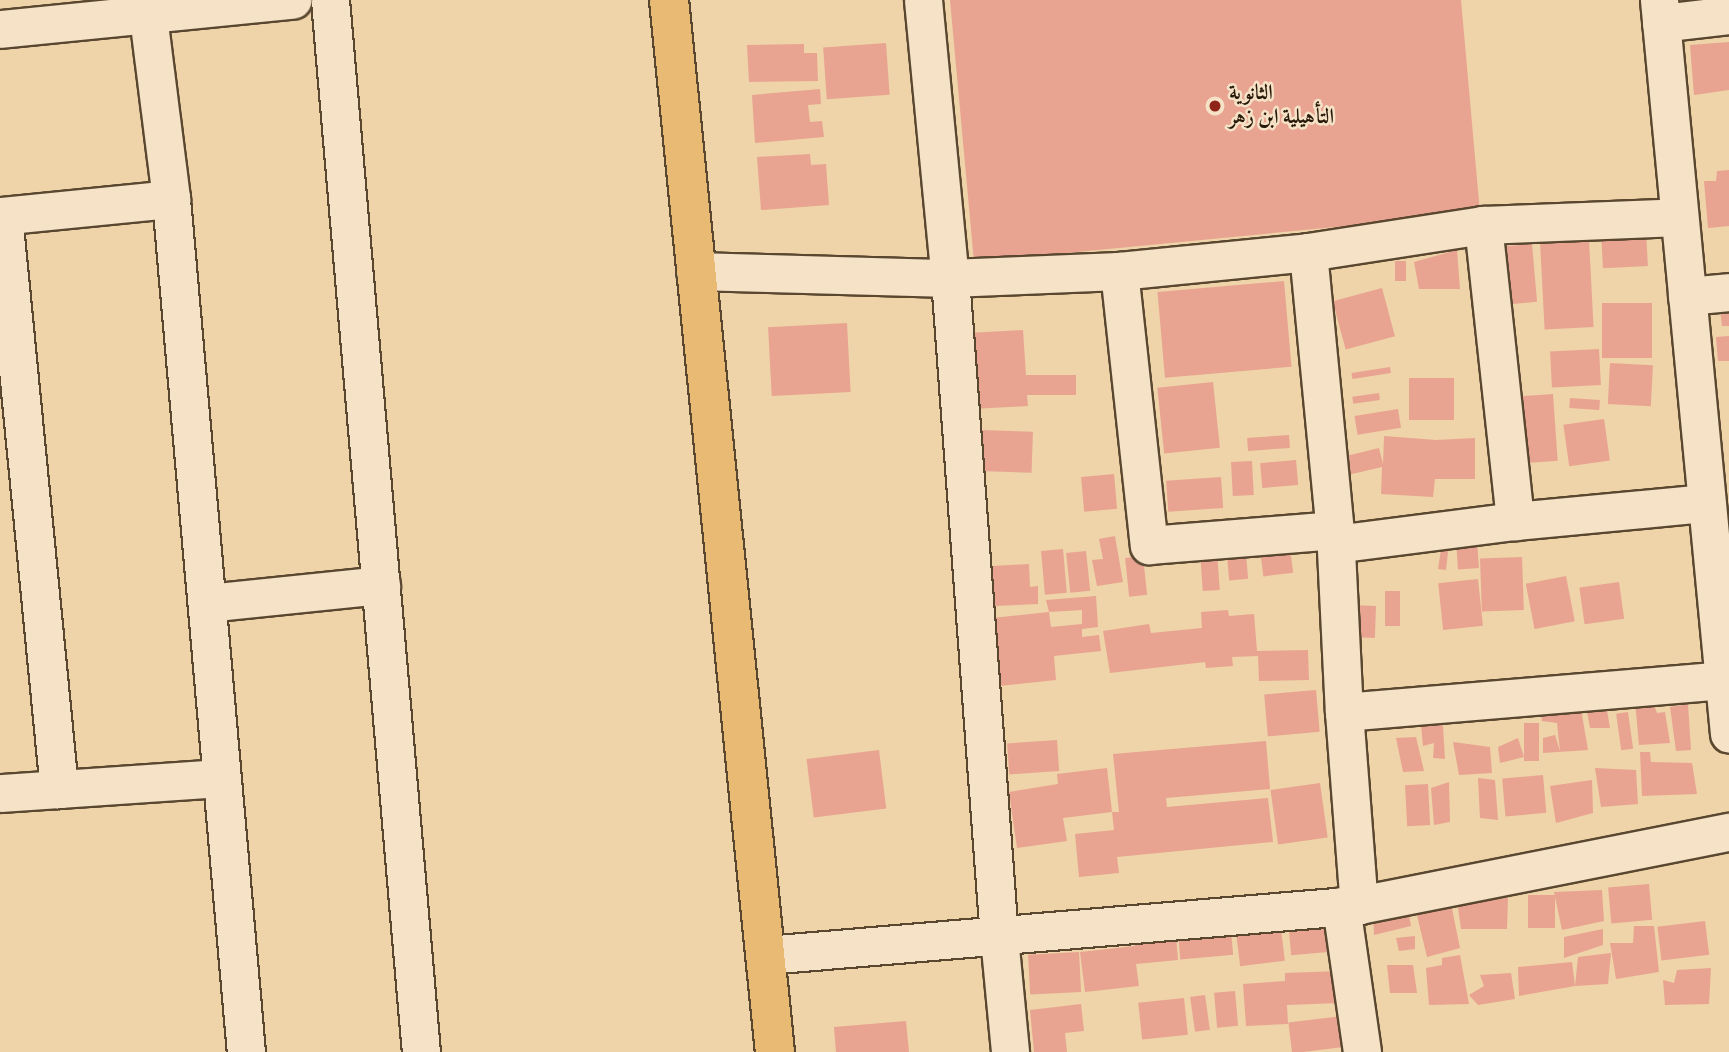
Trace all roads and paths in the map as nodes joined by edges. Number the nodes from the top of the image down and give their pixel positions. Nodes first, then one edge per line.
1 (293, 0) edge
2 (330, 0) edge
3 (669, 0) edge
4 (923, 0) edge
5 (1660, 11) edge
6 (1729, 15) edge
7 (148, 16) junction
8 (0, 29) edge
9 (171, 199) junction
10 (2, 216) edge
11 (1679, 217) junction
12 (1483, 225) junction
13 (1308, 252) junction
14 (695, 271) junction
15 (1119, 271) junction
16 (950, 278) junction
17 (1729, 292) edge
18 (1687, 296) junction
19 (1515, 521) junction
20 (1715, 526) edge
21 (1335, 537) junction
22 (381, 584) junction
23 (207, 603) junction
24 (1723, 680) junction
25 (1344, 712) junction
26 (1729, 734) edge
27 (220, 778) junction
28 (59, 789) junction
29 (0, 793) edge
30 (1729, 832) edge
31 (1350, 906) junction
32 (999, 937) junction
33 (765, 955) junction
34 (246, 1052) edge
35 (421, 1052) edge
36 (775, 1052) edge
37 (1010, 1052) edge
38 (1362, 1052) edge

1 - 7 street
2 - 22 street
3 - 14 main road
4 - 16 street
5 - 6 street
5 - 11 street
7 - 8 street
7 - 9 street
9 - 10 street
9 - 23 street
10 - 28 street
11 - 12 street
11 - 18 street
12 - 13 street
12 - 19 street
13 - 15 street
13 - 21 street
14 - 16 street
14 - 33 main road
15 - 16 street
15 - 21 street
16 - 32 street
17 - 18 street
18 - 20 street
19 - 20 street
19 - 21 street
20 - 24 street
21 - 25 street
22 - 23 street
22 - 35 street
23 - 27 street
24 - 25 street
24 - 26 street
25 - 31 street
27 - 28 street
27 - 34 street
28 - 29 street
30 - 31 street
31 - 32 street
31 - 38 street
32 - 33 street
32 - 37 street
33 - 36 main road

